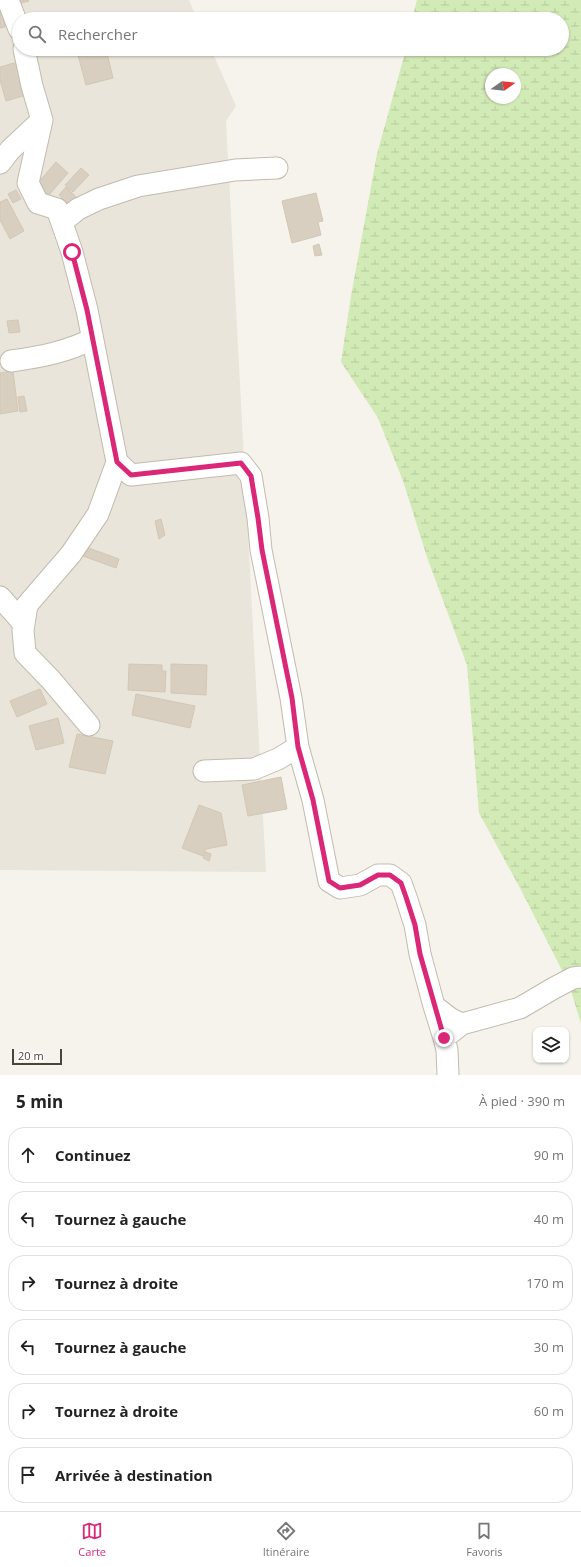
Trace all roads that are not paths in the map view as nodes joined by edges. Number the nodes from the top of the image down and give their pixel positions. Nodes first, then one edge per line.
1 (8, 0) edge
2 (13, 12) edge
3 (26, 56) edge
4 (42, 120) junction
5 (0, 163) edge
6 (277, 168) dead end
7 (62, 222) junction
8 (92, 339) junction
9 (11, 361) dead end
10 (117, 462) junction
11 (0, 597) edge
12 (24, 624) junction
13 (89, 725) dead end
14 (298, 747) junction
15 (204, 771) dead end
16 (581, 977) edge
17 (434, 1006) junction
18 (462, 1024) junction
19 (444, 1038) junction
20 (448, 1075) edge

1 - 2 street
3 - 4 street
4 - 5 street
4 - 7 street
6 - 7 street
7 - 8 street
8 - 9 street
8 - 10 street
10 - 12 street
10 - 14 street
11 - 12 street
12 - 13 street
14 - 15 street
14 - 17 street
16 - 18 street
17 - 18 street
17 - 19 street
18 - 19 street
19 - 20 street

